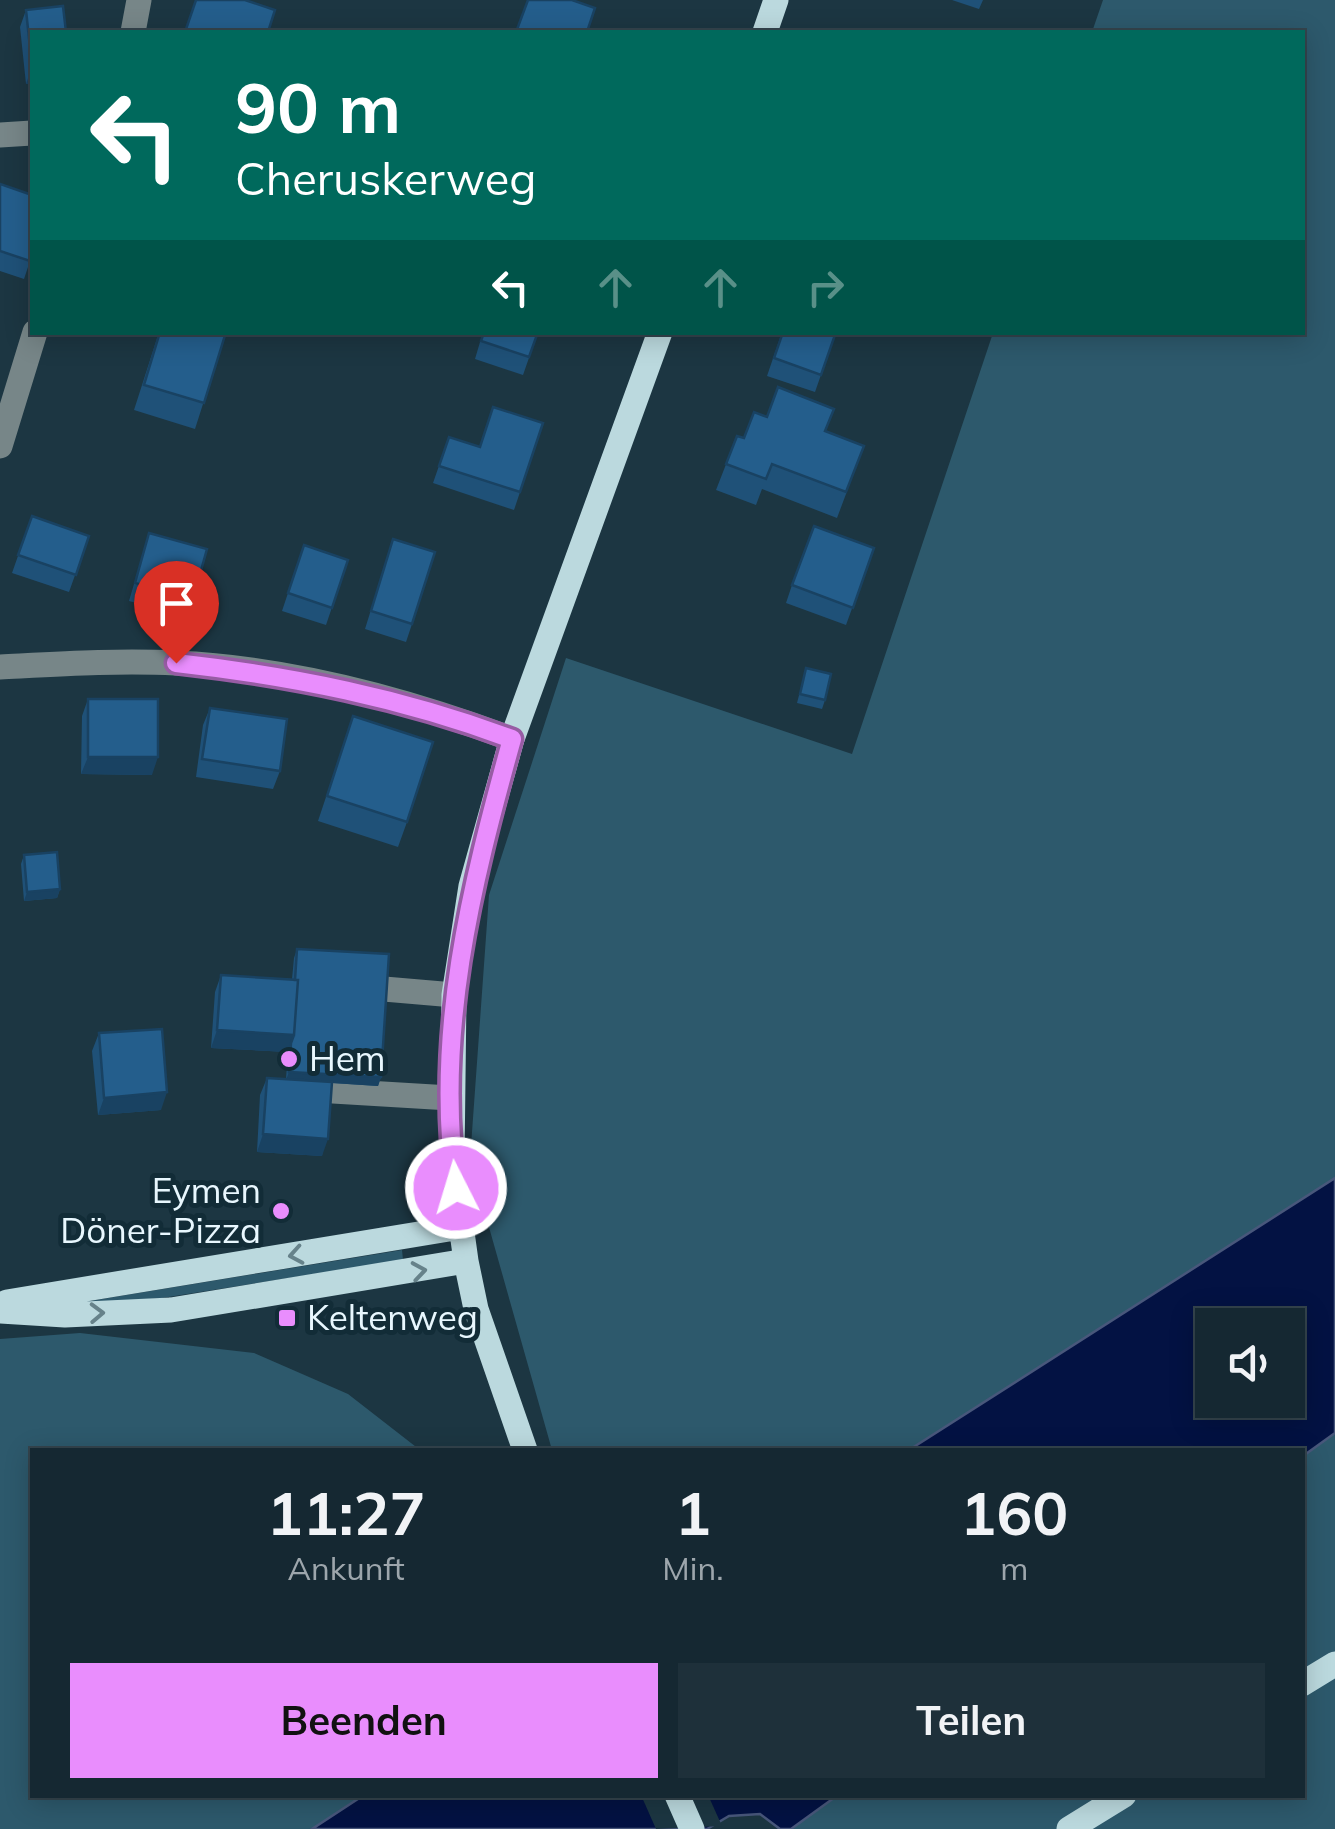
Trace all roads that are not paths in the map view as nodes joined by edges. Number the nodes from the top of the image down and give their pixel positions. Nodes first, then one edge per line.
1 (139, 0) edge
2 (776, 0) edge
3 (133, 30) edge
4 (766, 30) edge
5 (30, 133) edge
6 (0, 135) edge
7 (35, 335) edge
8 (659, 335) edge
9 (0, 446) edge
10 (0, 668) edge
11 (512, 739) junction
12 (384, 989) edge
13 (454, 995) junction
14 (333, 1083) edge
15 (450, 1098) junction
16 (461, 1227) junction
17 (466, 1261) junction
18 (0, 1303) edge
19 (0, 1311) edge
20 (524, 1448) edge
21 (1335, 1664) edge
22 (1305, 1682) edge
23 (678, 1798) edge
24 (1119, 1798) edge
25 (692, 1829) edge
26 (1069, 1829) edge

1 - 3 street
2 - 4 main road
5 - 6 street
7 - 9 street
8 - 11 main road
10 - 11 street
11 - 13 main road
12 - 13 street
13 - 15 main road
14 - 15 street
15 - 16 main road
16 - 17 main road
16 -> 18 main road
19 -> 17 main road
17 - 20 main road
21 - 22 main road
23 - 25 main road
24 - 26 main road

